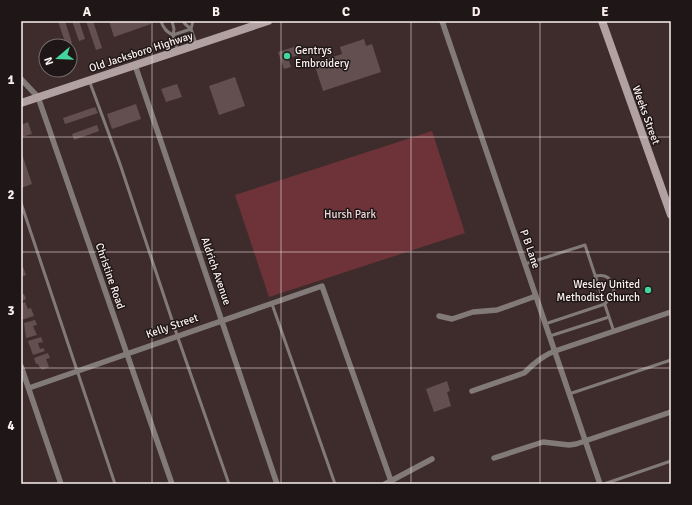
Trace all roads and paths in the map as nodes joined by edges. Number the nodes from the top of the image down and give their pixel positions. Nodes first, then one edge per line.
1 (161, 21) edge
2 (172, 21) edge
3 (183, 21) edge
4 (194, 21) edge
5 (268, 21) edge
6 (442, 21) edge
7 (602, 21) edge
8 (254, 23) edge
9 (191, 29) junction
10 (173, 35) junction
11 (196, 45) junction
12 (178, 51) junction
13 (135, 65) junction
14 (21, 79) edge
15 (89, 80) junction
16 (38, 98) junction
17 (21, 103) edge
18 (21, 203) edge
19 (671, 215) edge
20 (525, 264) junction
21 (595, 276) junction
22 (612, 282) dead end
23 (613, 286) dead end
24 (536, 296) junction
25 (272, 304) junction
26 (605, 304) junction
27 (671, 312) edge
28 (439, 316) dead end
29 (609, 317) junction
30 (222, 320) junction
31 (545, 324) junction
32 (614, 332) junction
33 (177, 335) junction
34 (550, 336) junction
35 (554, 351) junction
36 (126, 353) junction
37 (671, 360) edge
38 (21, 366) edge
39 (78, 371) junction
40 (28, 388) junction
41 (472, 391) dead end
42 (569, 394) junction
43 (671, 412) edge
44 (585, 442) junction
45 (494, 458) dead end
46 (432, 459) dead end
47 (671, 461) edge
48 (388, 482) edge
49 (61, 484) edge
50 (115, 484) edge
51 (172, 484) edge
52 (229, 484) edge
53 (277, 484) edge
54 (335, 484) edge
55 (600, 484) edge
56 (604, 484) edge

1 - 10 lane
2 - 10 lane
3 - 9 lane
4 - 9 lane
5 - 8 main road, Old Jacksboro Highway
6 - 20 street, P B Lane
7 - 19 main road, Weeks Street
8 - 11 main road, Old Jacksboro Highway
9 - 10 lane
9 - 11 lane
10 - 12 lane
11 - 12 main road, Old Jacksboro Highway
12 - 13 main road, Old Jacksboro Highway
13 - 15 main road, Old Jacksboro Highway
13 - 30 street, Aldrich Avenue
14 - 16 street, Christine Road
15 - 16 main road, Old Jacksboro Highway
15 - 33 lane
16 - 17 main road, Old Jacksboro Highway
16 - 36 street, Christine Road
18 - 39 lane
20 - 21 lane
20 - 24 street, P B Lane
21 - 22 lane
21 - 26 lane
23 - 26 lane
24 - 28 street
24 - 31 street, P B Lane
25 - 30 street, Kelly Street
25 - 48 street, Kelly Street
25 - 54 lane
26 - 29 lane
26 - 31 lane
27 - 32 street
29 - 32 lane
29 - 34 lane
30 - 33 street, Kelly Street
30 - 53 street, Aldrich Avenue
31 - 34 street, P B Lane
32 - 35 street
33 - 36 street, Kelly Street
33 - 52 lane
34 - 35 street, P B Lane
35 - 41 street
35 - 42 street, P B Lane
36 - 39 street, Kelly Street
36 - 51 street, Christine Road
37 - 42 lane
38 - 40 street
39 - 40 street, Kelly Street
39 - 50 lane
40 - 49 street
42 - 44 street, P B Lane
43 - 44 street
44 - 45 street
44 - 55 street, P B Lane
46 - 48 street
47 - 56 lane

